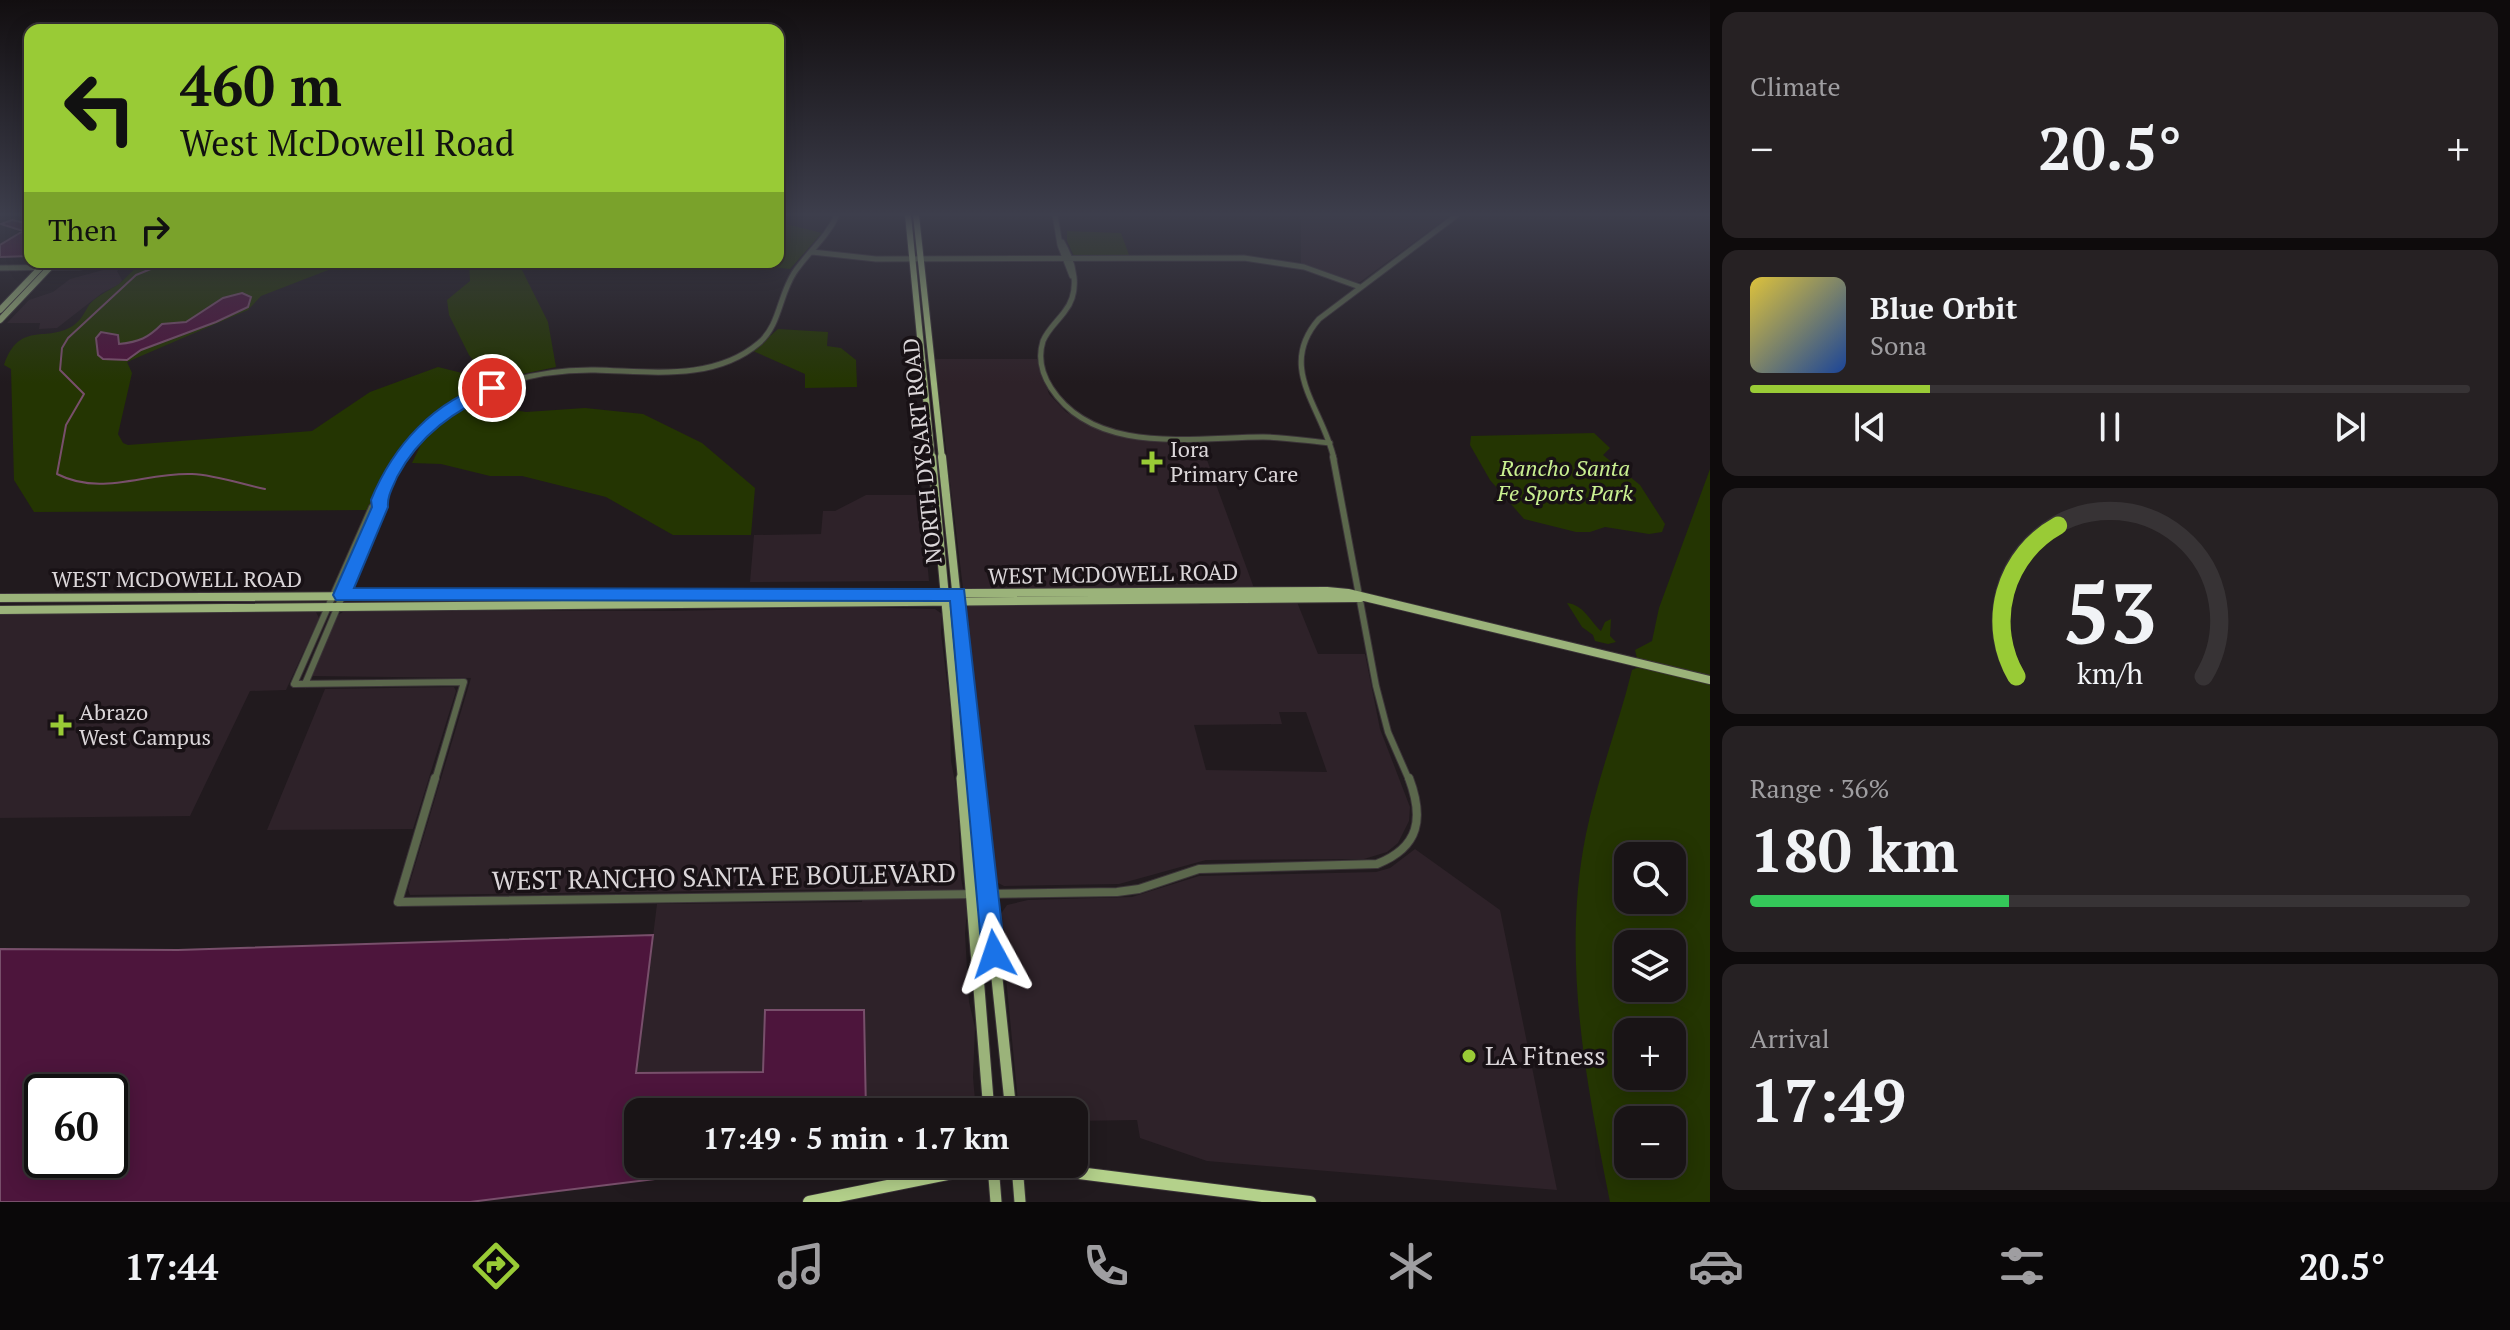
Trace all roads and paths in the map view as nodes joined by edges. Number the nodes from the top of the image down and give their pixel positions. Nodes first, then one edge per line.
1 (41, 271) edge
2 (42, 271) edge
3 (797, 271) edge
4 (917, 271) edge
5 (917, 271) edge
6 (1071, 271) edge
7 (1315, 271) edge
8 (1381, 271) edge
9 (1360, 287) junction
10 (0, 310) edge
11 (0, 320) edge
12 (1330, 443) junction
13 (644, 594) junction
14 (337, 596) junction
15 (1360, 597) junction
16 (0, 598) edge
17 (946, 598) junction
18 (958, 598) junction
19 (642, 605) junction
20 (328, 607) junction
21 (338, 607) junction
22 (0, 610) edge
23 (1710, 680) edge
24 (305, 684) junction
25 (973, 893) junction
26 (988, 893) junction
27 (988, 1098) edge
28 (1010, 1098) edge
29 (1088, 1175) edge
30 (928, 1178) edge
31 (994, 1178) edge
32 (1018, 1178) edge
33 (809, 1202) edge
34 (996, 1202) edge
35 (1020, 1202) edge
36 (1310, 1202) edge

1 - 10 main road
2 - 11 main road
3 - 14 street
4 - 18 main road, NORTH DYSART ROAD
5 - 17 main road, NORTH DYSART ROAD
6 - 12 street
7 - 9 street
8 - 9 street
9 - 12 street
12 - 15 street
13 - 14 main road, WEST MCDOWELL ROAD
13 - 17 main road, WEST MCDOWELL ROAD
13 - 19 main road
14 - 16 main road, WEST MCDOWELL ROAD
14 - 20 street
14 - 21 street
15 - 18 main road, WEST MCDOWELL ROAD
15 - 23 main road, WEST MCDOWELL ROAD
15 - 26 street, WEST RANCHO SANTA FE BOULEVARD
17 - 18 main road, WEST MCDOWELL ROAD
17 - 19 main road, WEST MCDOWELL ROAD
17 - 25 main road, NORTH DYSART ROAD
18 - 26 main road, NORTH DYSART ROAD
19 - 21 main road, WEST MCDOWELL ROAD
20 - 21 main road, WEST MCDOWELL ROAD
20 - 22 main road, WEST MCDOWELL ROAD
20 - 24 street
21 - 24 street
24 - 25 street, WEST RANCHO SANTA FE BOULEVARD
25 - 26 street, WEST RANCHO SANTA FE BOULEVARD
25 - 27 main road, NORTH DYSART ROAD
26 - 28 main road, NORTH DYSART ROAD
29 - 36 highway
30 - 33 highway
31 - 34 main road
32 - 35 main road

